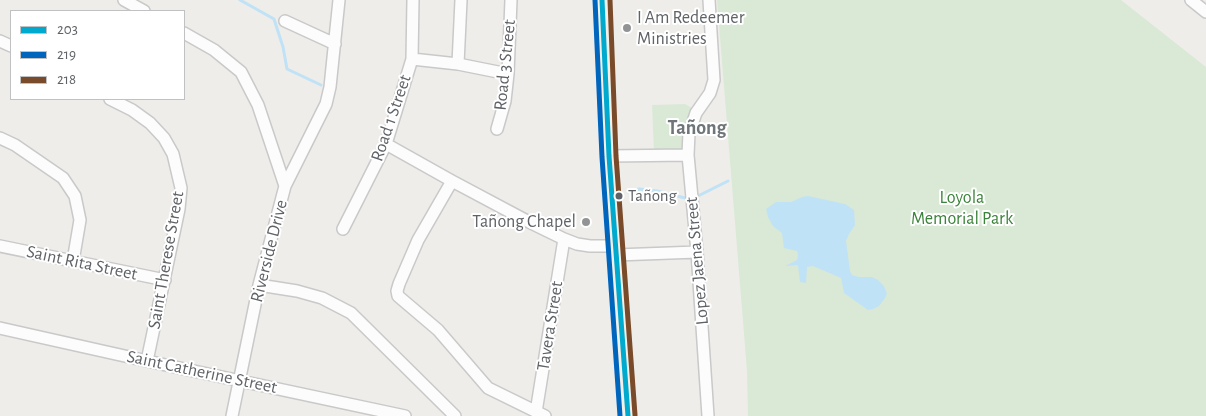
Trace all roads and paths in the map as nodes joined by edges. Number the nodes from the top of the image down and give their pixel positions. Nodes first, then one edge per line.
1 (124, 0) edge
2 (339, 0) edge
3 (413, 0) edge
4 (460, 0) edge
5 (511, 0) edge
6 (602, 0) edge
7 (709, 0) edge
8 (1191, 0) edge
9 (142, 10) edge
10 (1206, 12) edge
11 (285, 21) dead end
12 (185, 34) edge
13 (335, 44) junction
14 (412, 59) junction
15 (458, 64) junction
16 (508, 74) junction
17 (112, 100) edge
18 (497, 129) dead end
19 (0, 138) edge
20 (386, 144) junction
21 (688, 155) junction
22 (609, 156) junction
23 (452, 181) junction
24 (285, 186) junction
25 (343, 229) dead end
26 (564, 239) junction
27 (0, 246) edge
28 (616, 251) junction
29 (697, 252) junction
30 (73, 261) junction
31 (165, 280) junction
32 (259, 285) junction
33 (0, 328) edge
34 (147, 361) junction
35 (240, 380) junction
36 (540, 414) edge
37 (232, 416) edge
38 (405, 416) edge
39 (455, 416) edge
40 (628, 416) edge
41 (708, 416) edge

1 - 9 street
2 - 13 street
3 - 14 street, Road 1 Street
4 - 15 street
5 - 16 street, Road 3 Street
6 - 22 main road
7 - 21 street, Lopez Jaena Street
8 - 10 street
11 - 13 street
12 - 24 street, Riverside Drive
13 - 24 street
14 - 15 street
14 - 20 street, Road 1 Street
15 - 16 street
16 - 18 street, Road 3 Street
17 - 31 street, Saint Therese Street
19 - 30 street
20 - 23 street
20 - 25 street, Road 1 Street
21 - 22 street
21 - 29 street, Lopez Jaena Street
22 - 28 main road
23 - 26 street
23 - 36 street
24 - 32 street, Riverside Drive
26 - 28 street
26 - 36 street, Tavera Street
27 - 30 street, Saint Rita Street
28 - 29 street
28 - 40 main road
29 - 41 street, Lopez Jaena Street
30 - 31 street, Saint Rita Street
31 - 34 street, Saint Therese Street
32 - 35 street, Riverside Drive
32 - 39 street
33 - 34 street, Saint Catherine Street
34 - 35 street, Saint Catherine Street
35 - 37 street, Riverside Drive
35 - 38 street, Saint Catherine Street

